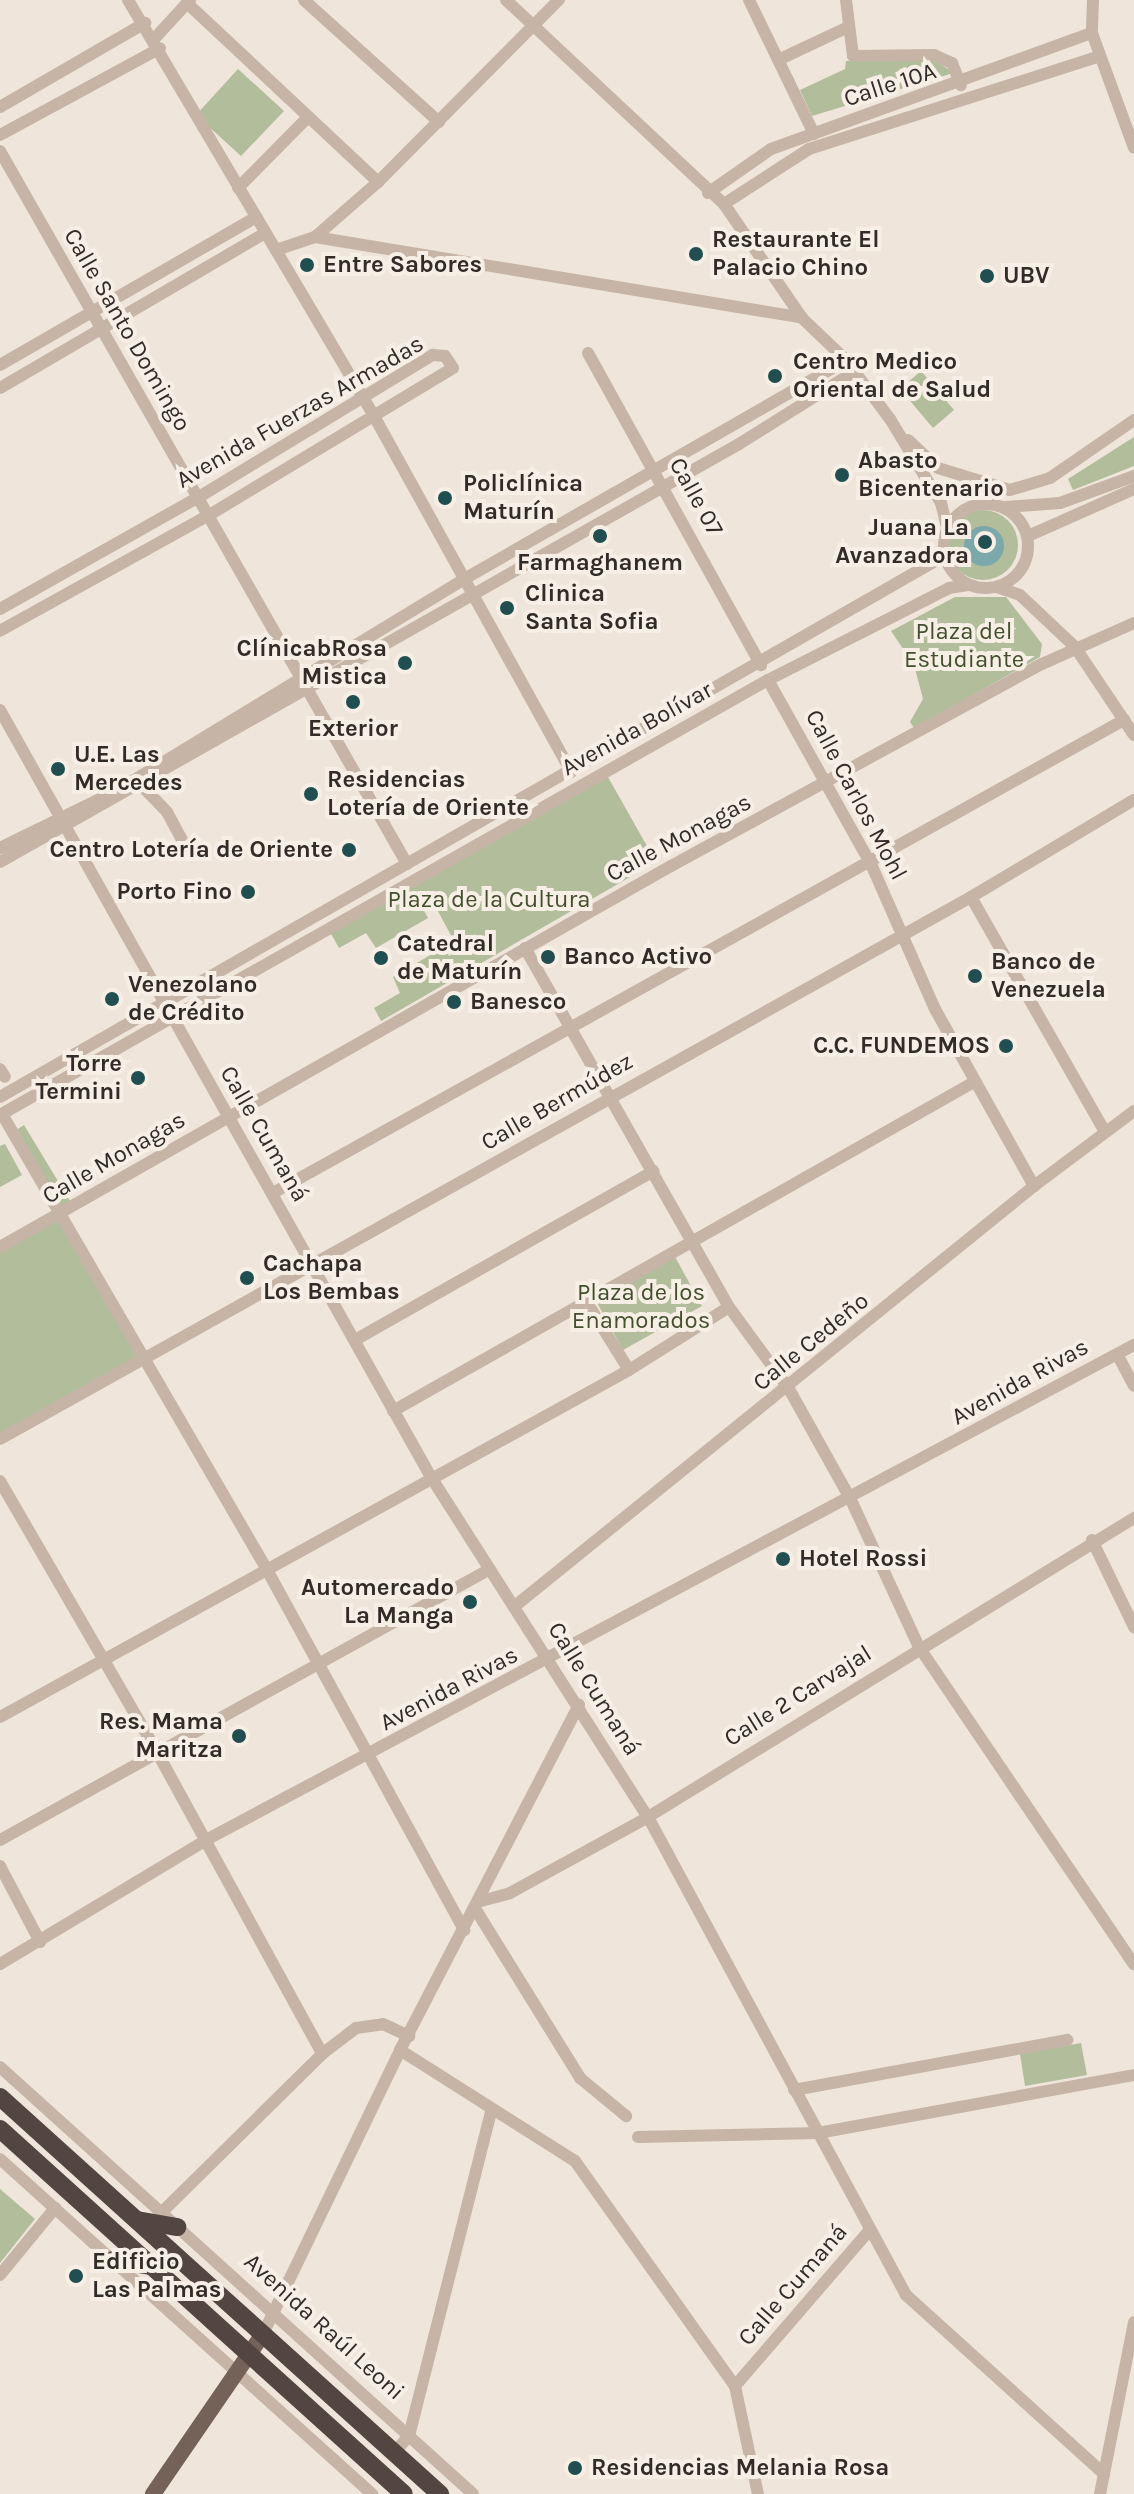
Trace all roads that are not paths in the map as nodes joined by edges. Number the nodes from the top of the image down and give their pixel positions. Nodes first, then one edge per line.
1 (128, 0) edge
2 (304, 0) edge
3 (506, 0) edge
4 (559, 0) edge
5 (749, 0) edge
6 (846, 0) edge
7 (1093, 0) edge
8 (189, 1) edge
9 (145, 23) junction
10 (532, 23) junction
11 (846, 28) junction
12 (1092, 33) junction
13 (157, 43) junction
14 (1100, 56) junction
15 (778, 60) junction
16 (961, 85) junction
17 (0, 107) edge
18 (306, 119) junction
19 (439, 122) junction
20 (1132, 129) edge
21 (814, 134) junction
22 (0, 135) edge
23 (1134, 148) edge
24 (0, 151) edge
25 (378, 182) junction
26 (238, 188) junction
27 (708, 193) junction
28 (724, 204) junction
29 (256, 217) junction
30 (265, 233) junction
31 (315, 237) junction
32 (276, 250) junction
33 (90, 314) junction
34 (802, 318) junction
35 (100, 331) junction
36 (588, 353) dead end
37 (846, 360) junction
38 (0, 365) edge
39 (854, 372) junction
40 (0, 388) edge
41 (363, 398) junction
42 (374, 416) junction
43 (890, 419) junction
44 (1134, 420) edge
45 (656, 471) junction
46 (1134, 476) edge
47 (665, 484) junction
48 (1134, 489) edge
49 (199, 497) junction
50 (1005, 507) junction
51 (209, 515) junction
52 (947, 527) junction
53 (1028, 536) junction
54 (944, 556) junction
55 (1021, 570) junction
56 (466, 578) junction
57 (968, 585) junction
58 (997, 587) junction
59 (474, 592) junction
60 (1020, 595) junction
61 (0, 609) edge
62 (1134, 623) edge
63 (0, 631) edge
64 (1075, 647) junction
65 (761, 665) junction
66 (301, 675) junction
67 (768, 680) junction
68 (309, 690) junction
69 (0, 710) edge
70 (1124, 720) junction
71 (1134, 735) edge
72 (571, 772) junction
73 (827, 785) junction
74 (142, 786) junction
75 (1134, 800) edge
76 (64, 821) junction
77 (0, 848) edge
78 (188, 851) dead end
79 (0, 862) edge
80 (407, 864) junction
81 (871, 864) junction
82 (971, 897) junction
83 (902, 932) junction
84 (525, 948) junction
85 (163, 1004) junction
86 (171, 1017) junction
87 (569, 1026) junction
88 (974, 1082) junction
89 (0, 1097) edge
90 (610, 1097) junction
91 (1134, 1111) edge
92 (1, 1114) edge
93 (229, 1117) junction
94 (1104, 1130) junction
95 (654, 1171) junction
96 (1034, 1186) junction
97 (273, 1193) junction
98 (60, 1213) junction
99 (691, 1241) junction
100 (0, 1247) edge
101 (314, 1266) junction
102 (586, 1301) junction
103 (729, 1307) junction
104 (355, 1340) junction
105 (1134, 1345) edge
106 (1117, 1354) junction
107 (141, 1359) junction
108 (629, 1370) junction
109 (1134, 1386) edge
110 (789, 1389) junction
111 (393, 1411) junction
112 (0, 1439) edge
113 (431, 1477) junction
114 (0, 1481) edge
115 (851, 1500) junction
116 (1134, 1518) edge
117 (1092, 1540) junction
118 (266, 1568) junction
119 (488, 1570) junction
120 (515, 1606) junction
121 (1134, 1627) edge
122 (919, 1647) junction
123 (102, 1658) junction
124 (551, 1659) junction
125 (318, 1662) junction
126 (579, 1705) junction
127 (0, 1717) edge
128 (157, 1752) junction
129 (371, 1756) junction
130 (648, 1817) junction
131 (0, 1840) edge
132 (206, 1840) junction
133 (0, 1866) edge
134 (478, 1906) junction
135 (464, 1930) junction
136 (40, 1942) junction
137 (0, 1964) edge
138 (1134, 1964) edge
139 (409, 2036) junction
140 (1067, 2040) dead end
141 (400, 2050) junction
142 (322, 2054) junction
143 (0, 2067) edge
144 (1134, 2075) edge
145 (794, 2090) junction
146 (0, 2097) edge
147 (492, 2109) junction
148 (626, 2116) dead end
149 (0, 2129) edge
150 (818, 2133) junction
151 (638, 2137) dead end
152 (0, 2159) edge
153 (55, 2208) junction
154 (161, 2213) junction
155 (137, 2220) junction
156 (177, 2227) junction
157 (869, 2231) junction
158 (113, 2260) junction
159 (151, 2266) junction
160 (0, 2275) edge
161 (273, 2314) junction
162 (1134, 2322) edge
163 (263, 2334) junction
164 (250, 2355) junction
165 (238, 2373) junction
166 (735, 2386) junction
167 (1127, 2390) edge
168 (409, 2436) junction
169 (394, 2453) junction
170 (1104, 2474) junction
171 (153, 2494) edge
172 (372, 2494) edge
173 (404, 2494) edge
174 (440, 2494) edge
175 (473, 2494) edge
176 (758, 2494) edge
177 (1100, 2494) edge

1 - 9 street
2 - 19 street
3 - 10 street
4 - 10 street
5 - 15 street
6 - 11 street
7 - 12 street
8 - 13 street
8 - 18 street
9 - 13 street
9 - 17 street
10 - 19 street
10 - 27 street
11 - 15 street
11 - 16 street
12 - 14 street
12 - 16 street, Calle 10A
13 - 22 street
13 - 26 street
14 - 20 street
14 - 28 street, Calle 10A
15 - 21 street
16 - 21 street, Calle 10A
18 - 25 street
18 - 26 street
19 - 25 street
20 - 23 street
21 - 27 street, Calle 10A
24 - 33 street, Calle Santo Domingo
25 - 31 street
26 - 29 street
27 - 28 street
28 - 34 street
29 - 30 street
29 - 33 street
30 - 32 street
30 - 35 street
31 - 32 street
31 - 34 street
32 - 41 street
33 - 35 street, Calle Santo Domingo
33 - 38 street
34 - 37 street
35 - 40 street
35 - 49 street, Calle Santo Domingo
36 - 45 street, Calle 07
37 - 39 street
37 - 45 street
39 - 43 street
39 - 47 street
41 - 42 street
41 - 42 street, Avenida Fuerzas Armadas
41 - 49 street, Avenida Fuerzas Armadas
42 - 51 street, Avenida Fuerzas Armadas
42 - 56 street
43 - 44 street
43 - 52 street
45 - 47 street, Calle 07
45 - 56 street
46 - 50 street
47 - 59 street
47 - 65 street, Calle 07
48 - 53 street
49 - 51 street, Calle Santo Domingo
49 - 61 street, Avenida Fuerzas Armadas
50 - 52 street
50 - 53 street
51 - 63 street, Avenida Fuerzas Armadas
51 - 66 street, Calle Santo Domingo
52 - 54 street
53 - 55 street
54 - 57 street
54 - 65 street, Avenida Bolívar
55 - 58 street
55 - 60 street
56 - 59 street
56 - 66 street
57 - 58 street
57 - 67 street, Avenida Bolívar
58 - 60 street
59 - 68 street
59 - 72 street
60 - 64 street
62 - 64 street, Calle Monagas
64 - 70 street
64 - 73 street, Calle Monagas
65 - 72 street, Avenida Bolívar
66 - 68 street, Calle Santo Domingo
66 - 76 street
67 - 73 street, Calle Carlos Mohl
67 - 86 street, Avenida Bolívar
68 - 74 street
68 - 80 street, Calle Santo Domingo
69 - 76 street, Calle Cumaná
70 - 71 street
70 - 81 street
72 - 80 street, Avenida Bolívar
73 - 81 street, Calle Carlos Mohl
73 - 84 street, Calle Monagas
74 - 76 street
74 - 78 street
75 - 82 street, Calle Bermúdez
76 - 77 street
76 - 79 street
76 - 85 street, Calle Cumaná
80 - 85 street, Avenida Bolívar
81 - 83 street, Calle Carlos Mohl
81 - 87 street
82 - 83 street, Calle Bermúdez
82 - 94 street
83 - 88 street, Calle Carlos Mohl
83 - 90 street, Calle Bermúdez
84 - 87 street
84 - 93 street, Calle Monagas
85 - 86 street, Calle Cumaná
85 - 89 street, Avenida Bolívar
86 - 92 street, Avenida Bolívar
86 - 93 street, Calle Cumaná
87 - 90 street
87 - 97 street
88 - 96 street, Calle Carlos Mohl
88 - 99 street
90 - 95 street
90 - 101 street, Calle Bermúdez
91 - 94 street, Calle Cedeño
92 - 98 street
93 - 97 street, Calle Cumaná
93 - 98 street, Calle Monagas
94 - 96 street, Calle Cedeño
95 - 99 street
95 - 104 street
96 - 110 street, Calle Cedeño
97 - 101 street, Calle Cumaná
98 - 100 street, Calle Monagas
98 - 107 street
99 - 102 street
99 - 103 street
101 - 104 street, Calle Cumaná
101 - 107 street, Calle Bermúdez
102 - 108 street
102 - 111 street
103 - 108 street
103 - 110 street
104 - 111 street, Calle Cumaná
105 - 106 street, Avenida Rivas
106 - 109 street
106 - 115 street, Avenida Rivas
107 - 112 street, Calle Bermúdez
107 - 118 street
108 - 113 street
110 - 115 street
110 - 120 street, Calle Cedeño
111 - 113 street, Calle Cumaná
113 - 118 street
113 - 119 street, Calle Cumaná
114 - 123 street
115 - 122 street
115 - 124 street, Avenida Rivas
116 - 117 street, Calle 2 Carvajal
117 - 121 street
117 - 122 street, Calle 2 Carvajal
118 - 123 street
118 - 125 street
119 - 120 street, Calle Cumaná
119 - 125 street
120 - 124 street, Calle Cumaná
122 - 130 street, Calle 2 Carvajal
122 - 138 street
123 - 127 street
123 - 128 street
124 - 126 street, Calle Cumaná
124 - 129 street, Avenida Rivas
125 - 128 street
125 - 129 street
126 - 130 street, Calle Cumaná
126 - 134 street
128 - 131 street
128 - 132 street
129 - 132 street, Avenida Rivas
129 - 135 street
130 - 134 street, Calle 2 Carvajal
130 - 145 street, Calle Cumaná
132 - 136 street, Avenida Rivas
132 - 142 street
133 - 136 street
134 - 135 street
134 - 148 street
135 - 139 street
136 - 137 street, Avenida Rivas
139 - 141 street
139 - 142 street
140 - 145 street
141 - 147 street
141 - 161 street
142 - 154 street
143 - 154 street, Avenida Raúl Leoni
144 - 150 street
145 - 150 street, Calle Cumaná
146 - 155 highway, Avenida Raúl Leoni
147 - 166 street
147 - 168 street
149 - 159 highway
150 - 151 street
150 - 157 street, Calle Cumaná
152 - 153 street
153 - 158 street
153 - 160 street
154 - 156 street, Avenida Raúl Leoni
155 - 156 highway
155 - 163 highway, Avenida Raúl Leoni
156 - 161 street, Avenida Raúl Leoni
157 - 166 street, Calle Cumaná
157 - 170 street
158 - 159 highway
158 - 165 street
159 - 164 highway
161 - 163 street
161 - 168 street, Avenida Raúl Leoni
162 - 167 street
163 - 164 main road
163 - 169 highway, Avenida Raúl Leoni
164 - 165 main road
164 - 173 highway
165 - 171 main road
165 - 172 street
166 - 176 street
167 - 170 street
168 - 169 street
168 - 175 street, Avenida Raúl Leoni
169 - 174 highway, Avenida Raúl Leoni
170 - 177 street

